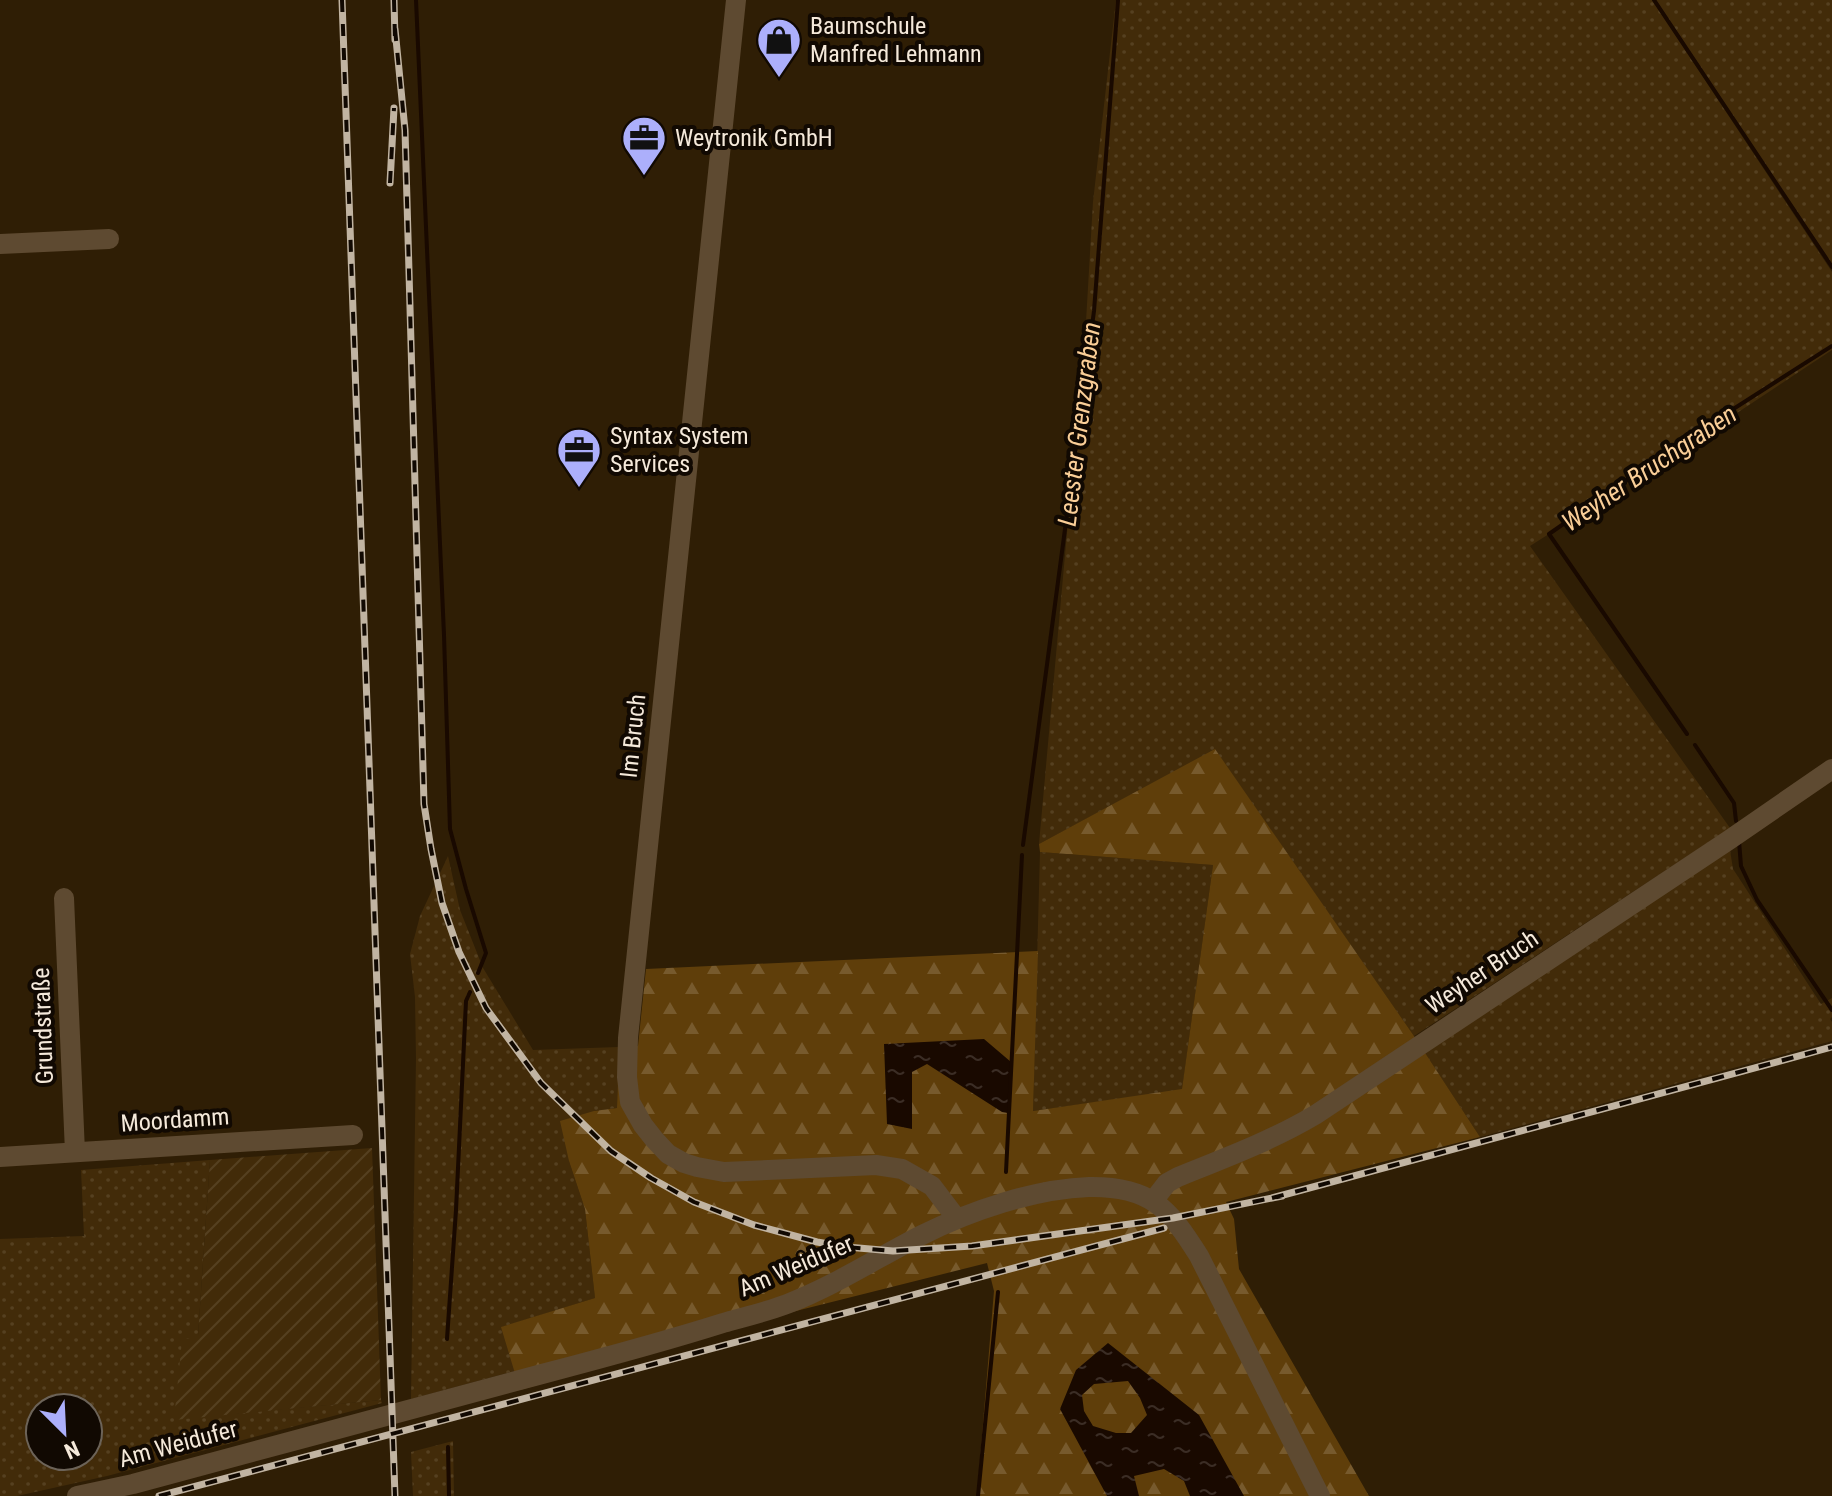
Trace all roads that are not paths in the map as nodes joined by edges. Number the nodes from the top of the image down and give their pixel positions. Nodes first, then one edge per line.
1 (736, 0) edge
2 (109, 239) dead end
3 (0, 244) edge
4 (1832, 769) edge
5 (64, 898) dead end
6 (353, 1135) dead end
7 (75, 1152) junction
8 (0, 1157) edge
9 (1153, 1201) junction
10 (957, 1219) junction
11 (77, 1496) edge
12 (1320, 1496) edge

1 - 10 street, Im Bruch
2 - 3 street
4 - 9 street, Weyher Bruch
5 - 7 street, Grundstraße
6 - 7 street, Moordamm
7 - 8 street, Moordamm
9 - 10 street, Am Weidufer
9 - 12 street, Am Weidufer
10 - 11 street, Am Weidufer

